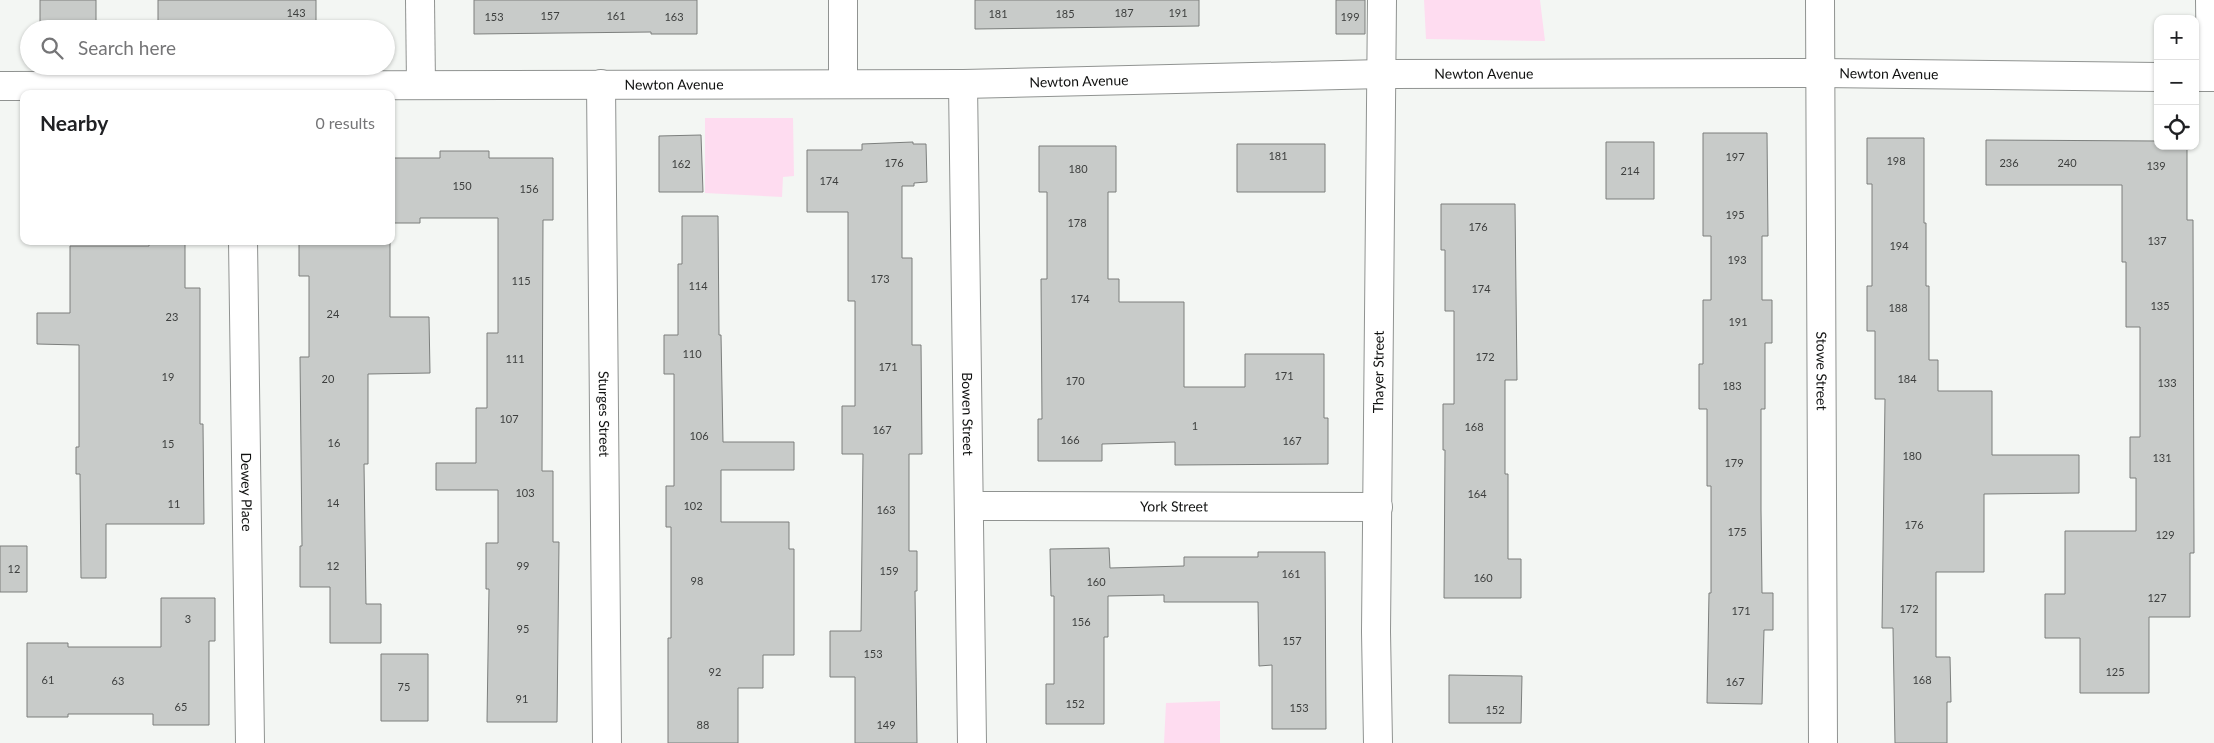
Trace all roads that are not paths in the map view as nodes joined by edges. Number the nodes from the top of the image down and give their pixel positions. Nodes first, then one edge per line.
1 (420, 0) edge
2 (843, 0) edge
3 (1382, 0) edge
4 (1820, 0) edge
5 (2210, 0) edge
6 (1821, 73) junction
7 (1382, 74) junction
8 (2154, 77) edge
9 (2207, 77) edge
10 (421, 84) junction
11 (601, 84) junction
12 (843, 84) junction
13 (964, 84) junction
14 (0, 86) edge
15 (241, 89) edge
16 (243, 245) edge
17 (969, 506) junction
18 (1378, 508) junction
19 (250, 743) edge
20 (608, 743) edge
21 (972, 743) edge
22 (1378, 743) edge
23 (1823, 743) edge

1 - 10 street
2 - 12 street
3 - 7 street, Thayer Street
4 - 6 street, Stowe Street
5 - 9 street
6 - 7 street, Newton Avenue
6 - 8 street, Newton Avenue
6 - 23 street, Stowe Street
7 - 13 street, Newton Avenue
7 - 18 street, Thayer Street
10 - 11 street, Newton Avenue
10 - 15 street, Newton Avenue
11 - 12 street, Newton Avenue
11 - 20 street, Sturges Street
12 - 13 street, Newton Avenue
13 - 17 street, Bowen Street
14 - 15 street, Newton Avenue
16 - 19 street, Dewey Place
17 - 18 street, York Street
17 - 21 street, Bowen Street
18 - 22 street, Thayer Street

